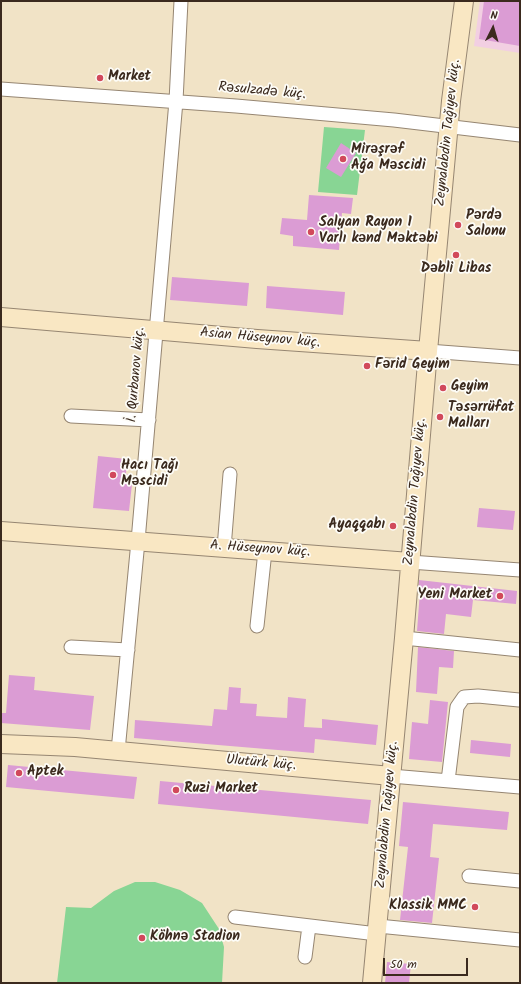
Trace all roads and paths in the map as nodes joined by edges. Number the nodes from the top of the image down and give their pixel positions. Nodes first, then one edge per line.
1 (181, 1) edge
2 (464, 1) edge
3 (1, 89) edge
4 (176, 101) junction
5 (449, 126) junction
6 (520, 135) edge
7 (1, 317) edge
8 (157, 330) junction
9 (428, 351) junction
10 (520, 358) edge
11 (71, 416) dead end
12 (149, 420) junction
13 (230, 474) dead end
14 (1, 531) edge
15 (138, 541) junction
16 (224, 548) junction
17 (265, 551) junction
18 (410, 562) junction
19 (520, 570) edge
20 (257, 626) dead end
21 (404, 638) junction
22 (71, 647) dead end
23 (128, 650) junction
24 (520, 650) edge
25 (519, 700) dead end
26 (1, 744) edge
27 (118, 751) junction
28 (391, 776) junction
29 (448, 781) junction
30 (520, 787) edge
31 (469, 876) dead end
32 (520, 881) edge
33 (235, 917) dead end
34 (309, 926) junction
35 (377, 930) junction
36 (520, 940) edge
37 (305, 957) dead end
38 (372, 983) edge

1 - 4 street, İ. Qurbanov küç.
2 - 5 street, Zeynalabdin Tağıyev küç.
3 - 4 street, Rəsulzadə küç.
4 - 5 street, Rəsulzadə küç.
4 - 8 street, İ. Qurbanov küç.
5 - 6 street, Rəsulzadə küç.
5 - 9 street, Zeynalabdin Tağıyev küç.
7 - 8 street, Asian Hüseynov küç.
8 - 9 street, Asian Hüseynov küç.
8 - 12 street, İ. Qurbanov küç.
9 - 10 street, Asian Hüseynov küç.
9 - 18 street, Zeynalabdin Tağıyev küç.
11 - 12 street
12 - 15 street, İ. Qurbanov küç.
13 - 16 street
14 - 15 street, A. Hüseynov küç.
15 - 16 street, A. Hüseynov küç.
15 - 23 street, İ. Qurbanov küç.
16 - 17 street, A. Hüseynov küç.
17 - 18 street, A. Hüseynov küç.
17 - 20 street
18 - 19 street, A. Hüseynov küç.
18 - 21 street, Zeynalabdin Tağıyev küç.
21 - 24 street
21 - 28 street, Zeynalabdin Tağıyev küç.
22 - 23 street
23 - 27 street, İ. Qurbanov küç.
25 - 29 street
26 - 27 street, Ulutürk küç.
27 - 28 street, Ulutürk küç.
28 - 29 street, Ulutürk küç.
28 - 35 street, Zeynalabdin Tağıyev küç.
29 - 30 street, Ulutürk küç.
31 - 32 street
33 - 34 street
34 - 35 street
34 - 37 street
35 - 36 street
35 - 38 street, Zeynalabdin Tağıyev küç.

